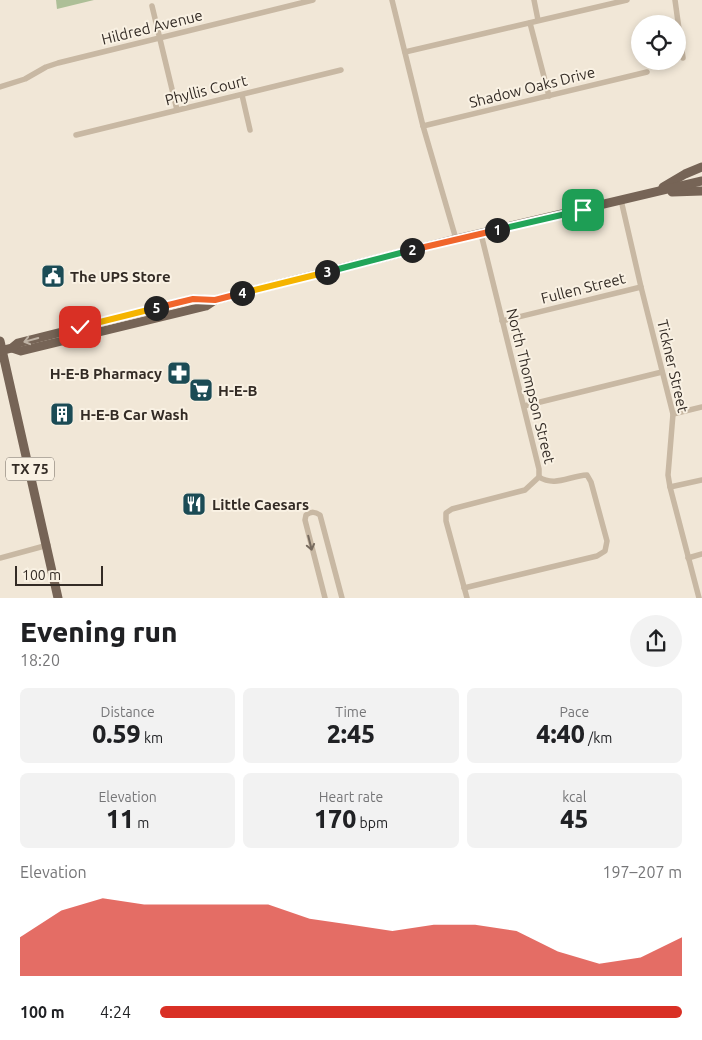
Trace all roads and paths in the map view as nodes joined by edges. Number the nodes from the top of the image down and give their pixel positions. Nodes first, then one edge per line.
1 (312, 0) edge
2 (392, 0) edge
3 (534, 0) edge
4 (627, 0) edge
5 (675, 0) edge
6 (152, 6) dead end
7 (677, 15) edge
8 (538, 20) junction
9 (530, 24) junction
10 (160, 38) junction
11 (405, 52) junction
12 (341, 70) dead end
13 (647, 72) dead end
14 (0, 87) edge
15 (242, 95) junction
16 (549, 96) junction
17 (177, 110) junction
18 (423, 126) junction
19 (250, 130) dead end
20 (76, 135) dead end
21 (702, 167) edge
22 (702, 181) edge
23 (702, 191) edge
24 (654, 192) junction
25 (621, 200) junction
26 (481, 234) junction
27 (456, 239) junction
28 (640, 287) junction
29 (215, 300) junction
30 (174, 304) junction
31 (132, 314) junction
32 (502, 321) junction
33 (138, 323) junction
34 (112, 329) junction
35 (1, 347) edge
36 (12, 348) junction
37 (662, 372) junction
38 (524, 406) junction
39 (702, 407) edge
40 (673, 414) junction
41 (539, 477) junction
42 (702, 480) edge
43 (670, 488) junction
44 (48, 546) junction
45 (702, 554) edge
46 (0, 558) edge
47 (688, 558) junction
48 (464, 588) junction
49 (58, 598) edge
50 (324, 598) edge
51 (342, 598) edge
52 (467, 598) edge
53 (698, 598) edge

1 - 10 street, Hildred Avenue
2 - 11 street
3 - 8 street
4 - 8 street
5 - 7 street
6 - 10 street
8 - 9 street
9 - 11 street
9 - 16 street
10 - 14 street, Hildred Avenue
10 - 17 street
11 - 18 street
12 - 15 street, Phyllis Court
13 - 16 street, Shadow Oaks Drive
15 - 17 street, Phyllis Court
15 - 19 street
16 - 18 street, Shadow Oaks Drive
17 - 20 street, Phyllis Court
18 - 27 street
21 - 24 main road
22 - 24 main road
23 - 24 main road
24 - 25 main road
25 - 26 main road
25 - 28 street, Tickner Street
26 - 27 main road
26 - 32 street, North Thompson Street
27 - 29 main road
28 - 32 street, Fullen Street
28 - 37 street, Tickner Street
29 - 30 main road
29 - 33 main road
30 - 31 main road
30 - 33 main road
31 - 34 main road
31 -> 36 main road
32 - 38 street, North Thompson Street
33 - 34 main road
34 - 36 main road
35 - 36 main road
35 - 44 main road, TX 75
37 - 38 street
37 - 40 street, Tickner Street
38 - 41 street, North Thompson Street
39 - 40 street
40 - 43 street, Tickner Street
41 - 48 street, North Thompson Street
41 - 48 street
42 - 43 street
43 - 47 street, Tickner Street
44 - 46 street
44 - 49 main road, TX 75
45 - 47 street
47 - 53 street, Tickner Street
48 - 52 street, North Thompson Street
51 -> 50 street

